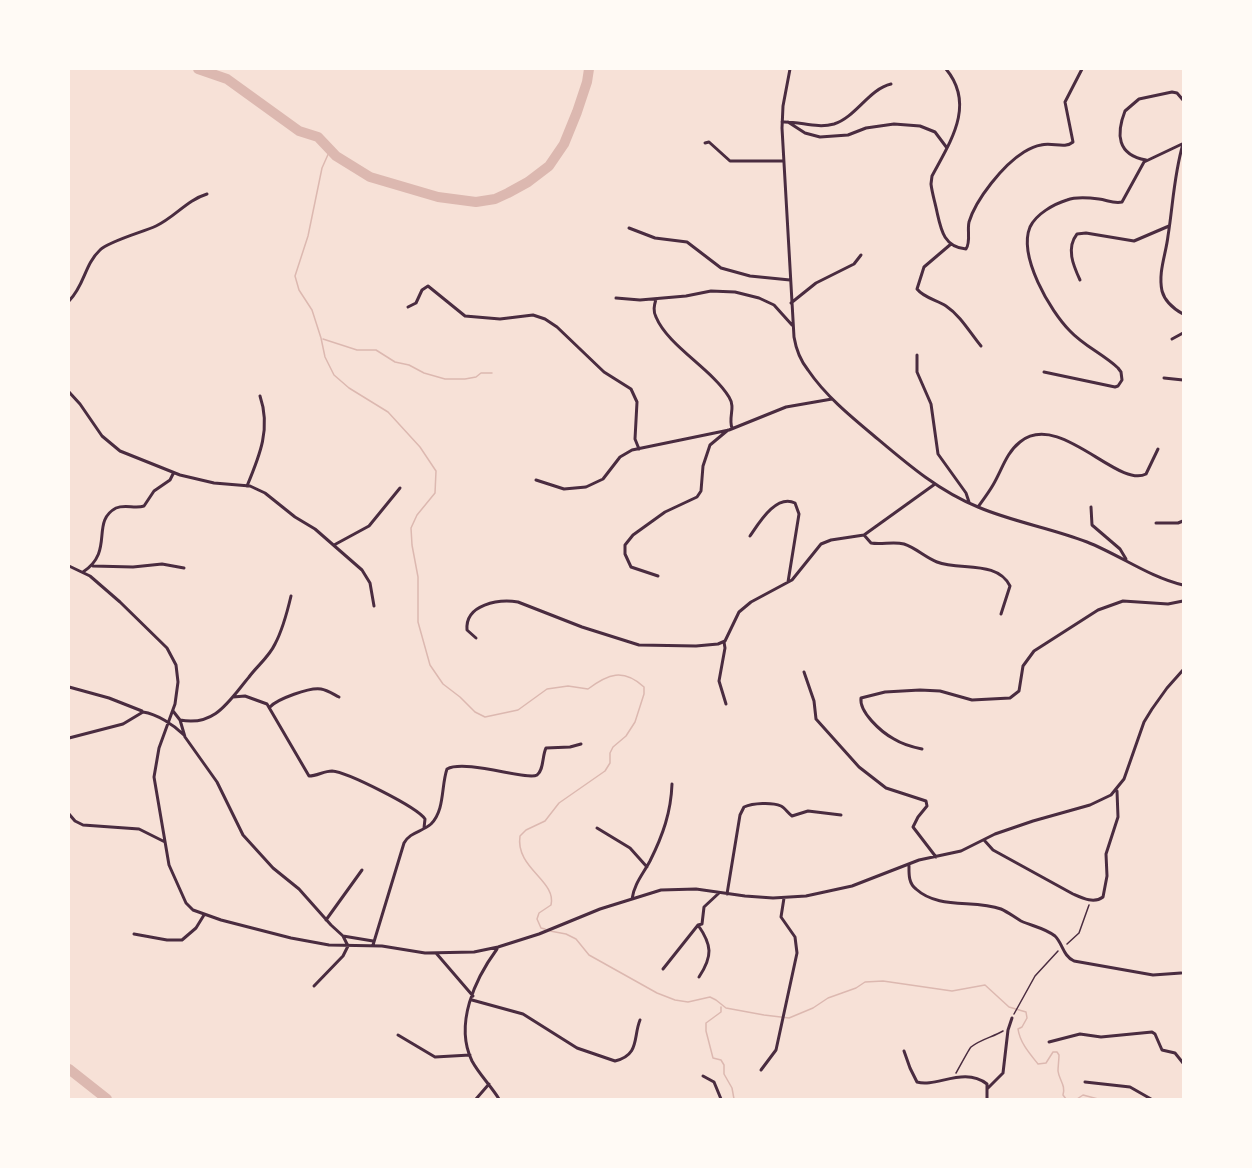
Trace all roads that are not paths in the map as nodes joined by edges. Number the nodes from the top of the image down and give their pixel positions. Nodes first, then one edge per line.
1 (790, 69) edge
2 (946, 69) edge
3 (1082, 69) edge
4 (891, 84) dead end
5 (1183, 100) edge
6 (782, 122) junction
7 (788, 122) junction
8 (705, 143) dead end
9 (1183, 144) edge
10 (947, 148) junction
11 (1146, 160) junction
12 (783, 161) junction
13 (207, 194) dead end
14 (1169, 226) junction
15 (629, 228) dead end
16 (951, 244) junction
17 (861, 255) dead end
18 (790, 280) junction
19 (1080, 280) dead end
20 (616, 298) dead end
21 (656, 299) junction
22 (69, 302) edge
23 (791, 303) junction
24 (408, 307) dead end
25 (1183, 314) edge
26 (793, 327) junction
27 (1183, 333) edge
28 (1172, 339) dead end
29 (981, 346) dead end
30 (917, 355) dead end
31 (1044, 372) dead end
32 (1164, 378) dead end
33 (1183, 380) edge
34 (69, 392) edge
35 (260, 396) dead end
36 (832, 399) junction
37 (730, 429) junction
38 (1158, 448) dead end
39 (639, 449) junction
40 (173, 473) junction
41 (536, 480) dead end
42 (935, 484) junction
43 (247, 486) junction
44 (400, 488) dead end
45 (970, 504) junction
46 (978, 507) junction
47 (1091, 507) dead end
48 (1183, 521) edge
49 (1156, 523) dead end
50 (864, 535) junction
51 (750, 536) dead end
52 (334, 545) junction
53 (1126, 561) junction
54 (69, 566) edge
55 (92, 566) junction
56 (184, 568) dead end
57 (83, 572) junction
58 (658, 576) dead end
59 (787, 584) junction
60 (1183, 585) edge
61 (291, 597) dead end
62 (1183, 601) edge
63 (374, 606) dead end
64 (1001, 614) dead end
65 (476, 638) dead end
66 (724, 642) junction
67 (1183, 670) edge
68 (804, 672) dead end
69 (69, 687) edge
70 (233, 697) junction
71 (339, 697) dead end
72 (726, 704) dead end
73 (269, 707) junction
74 (173, 711) junction
75 (143, 712) junction
76 (180, 720) junction
77 (168, 723) junction
78 (185, 737) junction
79 (69, 738) edge
80 (581, 744) dead end
81 (922, 749) dead end
82 (672, 784) dead end
83 (1117, 789) junction
84 (69, 814) edge
85 (841, 815) dead end
86 (424, 828) junction
87 (597, 828) dead end
88 (984, 840) junction
89 (165, 842) junction
90 (936, 857) junction
91 (909, 864) junction
92 (646, 867) junction
93 (362, 870) dead end
94 (720, 892) junction
95 (727, 894) junction
96 (784, 898) junction
97 (632, 899) junction
98 (204, 914) junction
99 (326, 920) junction
100 (698, 925) junction
101 (134, 934) dead end
102 (343, 936) junction
103 (373, 943) junction
104 (348, 946) junction
105 (498, 947) junction
106 (436, 953) junction
107 (663, 969) dead end
108 (1181, 973) dead end
109 (699, 977) dead end
110 (314, 986) dead end
111 (473, 998) junction
112 (1012, 1018) road end
113 (640, 1020) dead end
114 (398, 1035) dead end
115 (1049, 1042) dead end
116 (904, 1051) dead end
117 (470, 1054) junction
118 (1183, 1063) edge
119 (761, 1070) dead end
120 (703, 1076) dead end
121 (1085, 1082) dead end
122 (489, 1084) junction
123 (988, 1088) junction
124 (476, 1099) edge
125 (499, 1099) edge
126 (721, 1099) edge
127 (987, 1099) edge
128 (1151, 1099) edge

1 - 6 street
2 - 10 street
3 - 16 street
4 - 7 street
5 - 11 street
6 - 7 street
6 - 12 street
7 - 10 street
8 - 12 street
9 - 11 street
9 - 14 street
10 - 16 street
11 - 31 street
12 - 18 street
13 - 22 street
14 - 19 street
14 - 25 street
15 - 18 street
16 - 29 street
17 - 23 street
18 - 23 street
20 - 21 street
21 - 26 street
21 - 37 street
23 - 26 street
24 - 39 street
26 - 36 street
27 - 28 street
30 - 45 street
32 - 33 street
34 - 40 street
35 - 43 street
36 - 37 street
36 - 42 street
37 - 39 street
37 - 58 street
38 - 46 street
39 - 41 street
40 - 43 street
40 - 55 street
42 - 45 street
42 - 50 street
43 - 52 street
44 - 52 street
45 - 46 street
46 - 53 street
47 - 53 street
48 - 49 street
50 - 59 street
50 - 64 street
51 - 59 street
52 - 63 street
53 - 60 street
54 - 57 street
55 - 56 street
55 - 57 street
57 - 74 street
59 - 66 street
61 - 70 street
62 - 81 street
65 - 66 street
66 - 72 street
67 - 83 street
68 - 90 street
69 - 75 street
70 - 73 street
70 - 76 street
71 - 73 street
73 - 86 street
74 - 76 street
74 - 77 street
75 - 77 street
75 - 79 street
76 - 78 street
77 - 78 street
77 - 89 street
78 - 99 street
80 - 86 street
82 - 92 street
83 - 88 street
83 - 88 street
84 - 89 street
85 - 95 street
86 - 103 street
87 - 92 street
88 - 90 street
89 - 98 street
90 - 91 street
91 - 96 street
91 - 108 street
92 - 97 street
93 - 99 street
94 - 95 street
94 - 97 street
94 - 100 street
95 - 96 street
96 - 119 street
97 - 105 street
98 - 101 street
98 - 104 street
99 - 102 street
100 - 107 street
100 - 109 street
102 - 103 street
102 - 104 street
103 - 104 street
103 - 106 street
104 - 110 street
105 - 106 street
105 - 111 street
106 - 111 street
111 - 113 street
111 - 117 street
112 - 123 street
114 - 117 street
115 - 118 street
116 - 123 street
117 - 122 street
120 - 126 street
121 - 128 street
122 - 124 street
122 - 125 street
123 - 127 street

